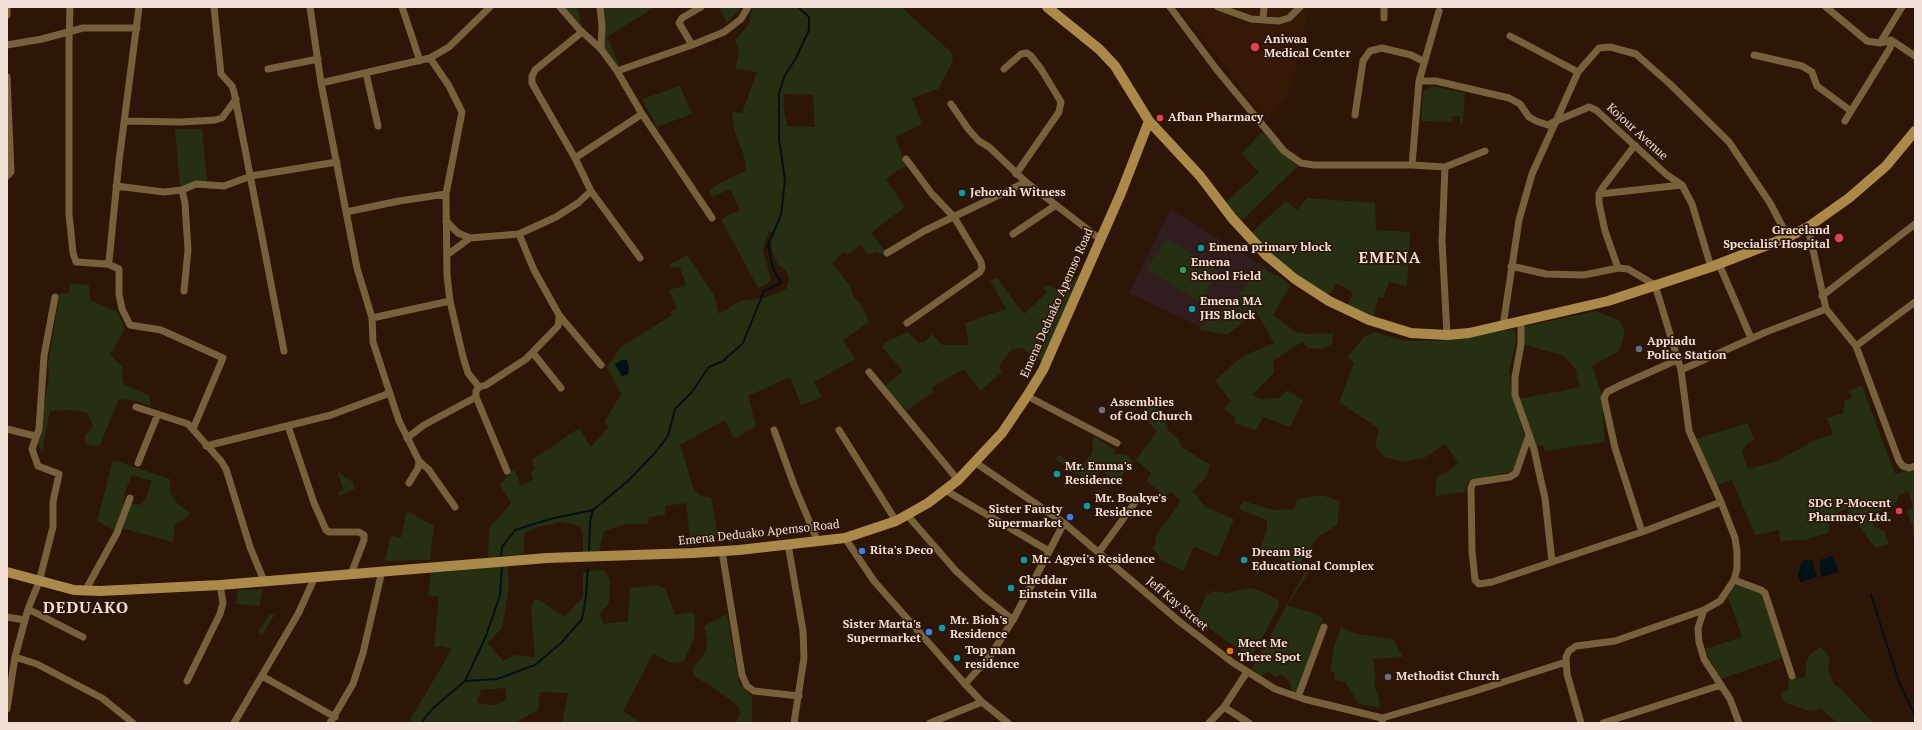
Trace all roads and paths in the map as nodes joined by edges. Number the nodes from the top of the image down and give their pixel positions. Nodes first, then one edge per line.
1 (7, 7) edge
2 (70, 7) edge
3 (139, 7) edge
4 (214, 7) edge
5 (310, 7) edge
6 (402, 7) edge
7 (490, 7) edge
8 (560, 7) edge
9 (600, 7) edge
10 (701, 7) edge
11 (748, 7) edge
12 (1047, 7) edge
13 (1170, 7) edge
14 (1218, 7) edge
15 (1264, 7) edge
16 (1300, 7) edge
17 (1384, 7) edge
18 (1826, 7) edge
19 (1902, 7) edge
20 (1439, 11) dead end
21 (7, 15) edge
22 (1384, 18) dead end
23 (1263, 20) junction
24 (137, 28) junction
25 (70, 31) junction
26 (582, 32) junction
27 (1510, 36) dead end
28 (1891, 40) junction
29 (1880, 42) junction
30 (7, 45) edge
31 (692, 45) junction
32 (601, 49) junction
33 (1754, 54) dead end
34 (1915, 56) edge
35 (430, 58) junction
36 (318, 59) junction
37 (420, 61) junction
38 (1424, 61) junction
39 (268, 69) dead end
40 (1004, 69) dead end
41 (617, 71) junction
42 (1578, 72) junction
43 (366, 73) junction
44 (7, 77) edge
45 (1419, 81) junction
46 (321, 83) junction
47 (236, 99) junction
48 (951, 104) dead end
49 (1851, 111) junction
50 (8, 114) edge
51 (642, 114) junction
52 (1355, 115) dead end
53 (126, 121) junction
54 (1149, 121) junction
55 (1556, 121) junction
56 (1845, 121) dead end
57 (378, 126) dead end
58 (1915, 131) edge
59 (1635, 146) junction
60 (1485, 151) dead end
61 (575, 158) junction
62 (906, 159) dead end
63 (337, 162) junction
64 (1412, 165) junction
65 (1445, 167) junction
66 (1016, 174) junction
67 (7, 176) edge
68 (251, 176) junction
69 (1026, 182) junction
70 (1682, 185) junction
71 (116, 186) junction
72 (182, 190) junction
73 (591, 191) junction
74 (446, 194) junction
75 (1599, 194) junction
76 (1056, 205) junction
77 (346, 212) junction
78 (712, 218) dead end
79 (954, 218) junction
80 (446, 221) junction
81 (1808, 227) junction
82 (1914, 227) edge
83 (519, 234) junction
84 (1013, 234) dead end
85 (1788, 237) junction
86 (470, 238) junction
87 (1100, 239) junction
88 (887, 253) dead end
89 (447, 255) junction
90 (640, 258) dead end
91 (108, 264) junction
92 (1511, 266) junction
93 (1715, 266) junction
94 (1618, 268) junction
95 (1655, 285) junction
96 (184, 290) dead end
97 (1822, 296) junction
98 (55, 297) dead end
99 (450, 301) junction
100 (1915, 302) edge
101 (1826, 309) junction
102 (559, 315) junction
103 (372, 318) junction
104 (1521, 322) junction
105 (907, 323) dead end
106 (1503, 326) junction
107 (1447, 335) junction
108 (1751, 338) junction
109 (1856, 346) junction
110 (284, 350) dead end
111 (533, 353) junction
112 (1677, 360) junction
113 (601, 365) dead end
114 (1681, 370) junction
115 (869, 372) dead end
116 (479, 388) junction
117 (561, 388) dead end
118 (390, 394) junction
119 (1028, 396) junction
120 (476, 397) junction
121 (136, 407) dead end
122 (158, 414) junction
123 (288, 426) junction
124 (7, 429) edge
125 (193, 429) junction
126 (774, 430) dead end
127 (839, 430) dead end
128 (1529, 435) junction
129 (36, 436) junction
130 (407, 438) junction
131 (1117, 443) dead end
132 (206, 446) junction
133 (419, 461) junction
134 (976, 462) junction
135 (138, 463) dead end
136 (1915, 466) edge
137 (508, 471) dead end
138 (958, 480) junction
139 (409, 484) dead end
140 (945, 490) junction
141 (130, 498) dead end
142 (1720, 502) junction
143 (1134, 504) dead end
144 (455, 507) dead end
145 (908, 516) junction
146 (896, 521) junction
147 (1064, 523) junction
148 (1642, 532) junction
149 (845, 538) junction
150 (818, 542) junction
151 (788, 544) junction
152 (722, 551) junction
153 (1049, 551) junction
154 (1099, 552) junction
155 (1552, 562) junction
156 (382, 571) junction
157 (7, 572) edge
158 (351, 574) junction
159 (315, 577) junction
160 (1734, 580) junction
161 (264, 581) junction
162 (38, 582) junction
163 (220, 585) junction
164 (85, 591) junction
165 (28, 609) junction
166 (1704, 610) junction
167 (7, 617) edge
168 (25, 620) junction
169 (1013, 620) junction
170 (1324, 627) dead end
171 (83, 637) dead end
172 (15, 657) junction
173 (1566, 662) junction
174 (1247, 672) junction
175 (262, 676) junction
176 (1792, 676) dead end
177 (187, 681) dead end
178 (965, 684) junction
179 (1721, 685) junction
180 (799, 696) junction
181 (8, 697) edge
182 (1298, 697) junction
183 (982, 702) junction
184 (1224, 707) junction
185 (7, 709) edge
186 (335, 717) junction
187 (1382, 720) edge
188 (941, 722) edge
189 (133, 723) edge
190 (234, 723) edge
191 (330, 723) edge
192 (794, 723) edge
193 (930, 723) edge
194 (1008, 723) edge
195 (1209, 723) edge
196 (1249, 723) edge
197 (1581, 723) edge
198 (1603, 723) edge
199 (1739, 723) edge

1 - 21 street
2 - 25 street
3 - 24 street
4 - 47 street
5 - 36 street
6 - 37 street
7 - 35 street
8 - 26 street
9 - 32 street
10 - 31 street
11 - 31 street
12 - 54 street
13 - 64 street
14 - 23 street
15 - 23 street
16 - 23 street
17 - 22 street
18 - 29 street
19 - 29 street
20 - 38 street
24 - 25 street
24 - 53 street
25 - 30 street
25 - 91 street
26 - 32 street
26 - 61 street
27 - 42 street
28 - 29 street
28 - 34 street
28 - 49 street
31 - 41 street
32 - 41 street
33 - 49 street
35 - 37 street
35 - 74 street
36 - 39 street
36 - 46 street
37 - 43 street
38 - 45 street
38 - 52 street
40 - 66 street
41 - 51 street
42 - 55 street
42 - 85 street
43 - 46 street
43 - 57 street
44 - 50 street
45 - 55 street
45 - 64 street
46 - 63 street
47 - 53 street
47 - 68 street
48 - 66 street
49 - 56 street
50 - 67 street
51 - 61 street
51 - 78 street
53 - 71 street
54 - 87 street, Emena Deduako Apemso Road
54 - 107 street
55 - 59 street, Kojour Avenue
55 - 92 street
58 - 81 street
59 - 70 street, Kojour Avenue
59 - 75 street
60 - 65 street
61 - 73 street
62 - 79 street
63 - 68 street
63 - 77 street
64 - 65 street
65 - 107 street
66 - 69 street
68 - 72 street
68 - 110 street
69 - 76 street
69 - 79 street
70 - 75 street
70 - 93 street, Kojour Avenue
71 - 72 street
71 - 91 street
72 - 96 street
73 - 83 street
73 - 90 street
74 - 77 street
74 - 80 street
75 - 94 street
76 - 84 street
76 - 87 street
77 - 103 street
79 - 88 street
79 - 105 street
80 - 86 street
80 - 89 street
81 - 85 street
81 - 97 street
82 - 97 street
83 - 86 street
83 - 102 street
85 - 93 street
86 - 89 street
87 - 119 street, Emena Deduako Apemso Road
89 - 99 street
91 - 125 street
92 - 94 street
92 - 106 street
93 - 95 street
93 - 108 street, Kojour Avenue
94 - 95 street
95 - 104 street
95 - 112 street
97 - 101 street
98 - 129 street
99 - 103 street
99 - 116 street
100 - 109 street
101 - 108 street
101 - 109 street
102 - 111 street
102 - 113 street
103 - 118 street
104 - 106 street
104 - 128 street
106 - 107 street
108 - 114 street
109 - 136 street
111 - 116 street
111 - 117 street
112 - 114 street
112 - 148 street
114 - 142 street
115 - 138 street
116 - 120 street
118 - 123 street
118 - 130 street
119 - 131 street
119 - 134 street, Emena Deduako Apemso Road
120 - 130 street
120 - 137 street
121 - 122 street
122 - 125 street
122 - 135 street
123 - 132 street
123 - 158 street
124 - 129 street
125 - 132 street
126 - 150 street
127 - 146 street
128 - 155 street
128 - 155 street
129 - 162 street
130 - 133 street
132 - 161 street
133 - 139 street
133 - 144 street
134 - 138 street, Emena Deduako Apemso Road
134 - 147 street, Jeff Kay Street
138 - 140 street, Emena Deduako Apemso Road
140 - 145 street, Emena Deduako Apemso Road
140 - 153 street
141 - 164 street
142 - 148 street
142 - 160 street
143 - 154 street
145 - 146 street, Emena Deduako Apemso Road
145 - 169 street
146 - 149 street, Emena Deduako Apemso Road
147 - 153 street
147 - 154 street, Jeff Kay Street
148 - 155 street
149 - 150 street, Emena Deduako Apemso Road
149 - 178 street
150 - 151 street, Emena Deduako Apemso Road
151 - 152 street, Emena Deduako Apemso Road
151 - 180 street
152 - 156 street, Emena Deduako Apemso Road
152 - 180 street
153 - 169 street
154 - 174 street, Jeff Kay Street
156 - 158 street, Emena Deduako Apemso Road
156 - 186 street
157 - 162 street, Emena Deduako Apemso Road
158 - 159 street, Emena Deduako Apemso Road
159 - 161 street, Emena Deduako Apemso Road
159 - 175 street
160 - 166 street
160 - 176 street
161 - 163 street, Emena Deduako Apemso Road
162 - 164 street, Emena Deduako Apemso Road
162 - 165 street
163 - 164 street, Emena Deduako Apemso Road
163 - 177 street
165 - 168 street
165 - 171 street
166 - 173 street
166 - 179 street
167 - 168 street
168 - 172 street
169 - 178 street
170 - 182 street
172 - 181 street
172 - 189 street
173 - 187 street
173 - 197 street
174 - 182 street, Jeff Kay Street
174 - 184 street
175 - 186 street
175 - 190 street
178 - 183 street
179 - 198 street
179 - 199 street
180 - 192 street
181 - 185 street
182 - 187 street, Jeff Kay Street
183 - 188 street
183 - 194 street
184 - 195 street
184 - 196 street
186 - 191 street
188 - 193 street

